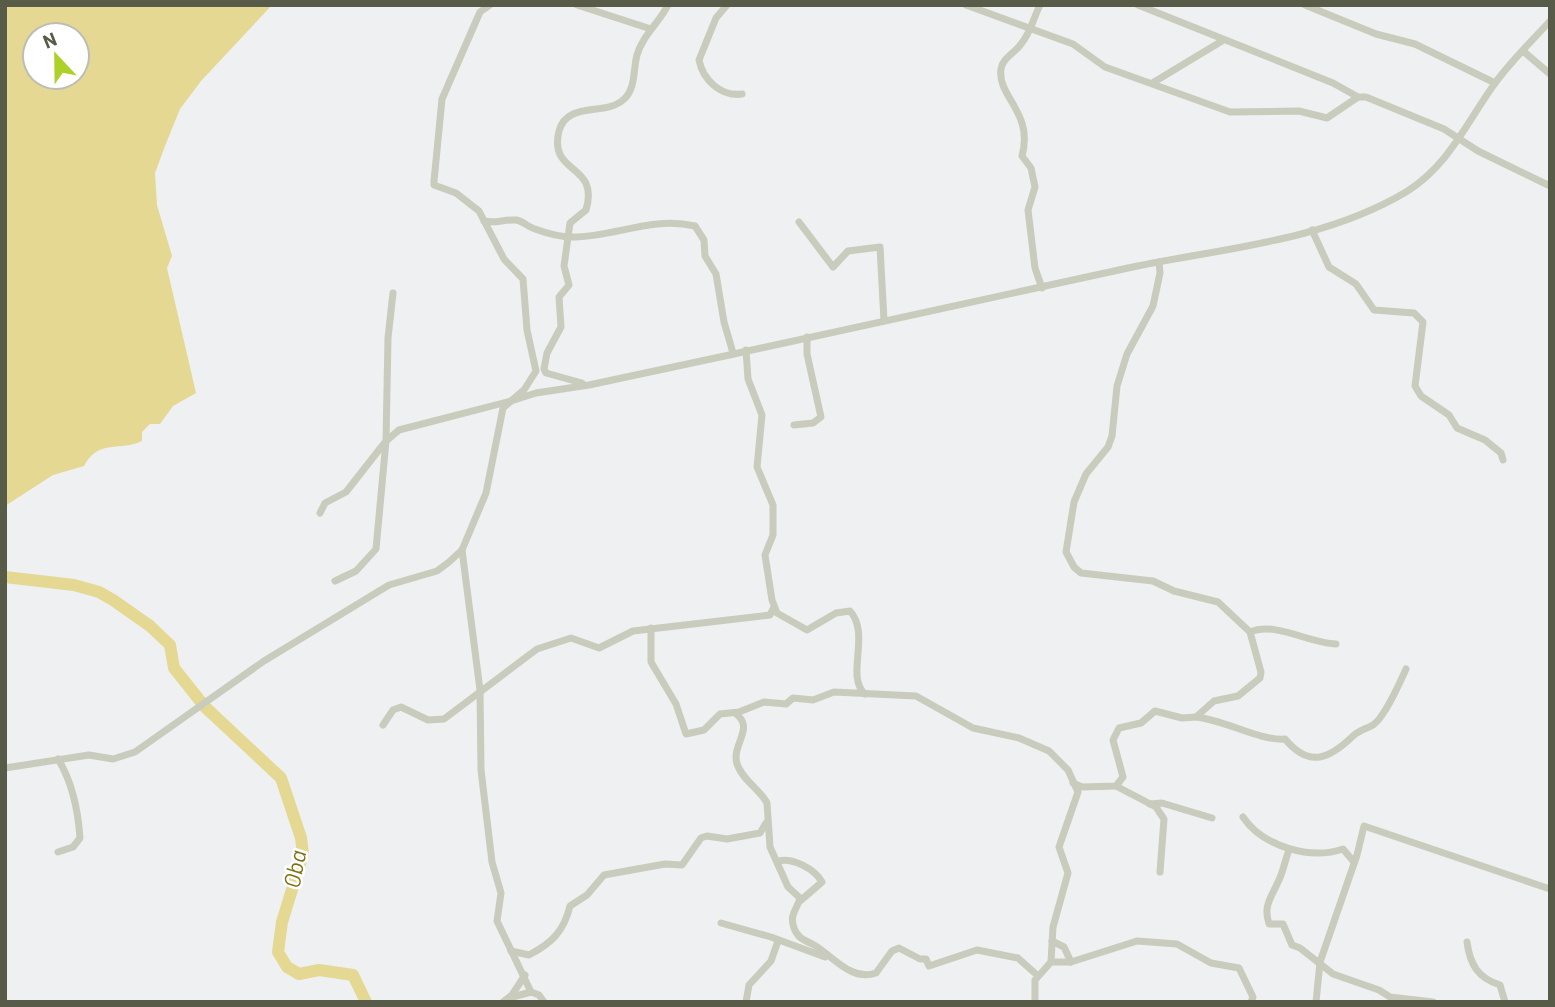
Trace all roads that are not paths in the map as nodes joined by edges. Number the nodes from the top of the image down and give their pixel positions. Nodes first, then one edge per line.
1 (490, 5) edge
2 (577, 5) edge
3 (668, 5) edge
4 (727, 5) edge
5 (966, 5) edge
6 (1040, 5) edge
7 (1138, 5) edge
8 (1305, 5) edge
9 (1331, 10) edge
10 (1550, 21) edge
11 (651, 29) junction
12 (1031, 30) junction
13 (1222, 41) junction
14 (1523, 51) junction
15 (1550, 74) edge
16 (1154, 82) junction
17 (1495, 83) junction
18 (741, 94) dead end
19 (1358, 97) junction
20 (1461, 140) junction
21 (1550, 186) edge
22 (484, 221) junction
23 (799, 222) dead end
24 (1312, 230) junction
25 (570, 237) junction
26 (1159, 262) junction
27 (1042, 288) junction
28 (393, 293) dead end
29 (884, 320) junction
30 (807, 337) junction
31 (746, 350) junction
32 (733, 353) junction
33 (589, 385) junction
34 (511, 401) junction
35 (386, 424) junction
36 (794, 425) dead end
37 (399, 430) junction
38 (386, 441) junction
39 (1503, 460) dead end
40 (320, 513) dead end
41 (462, 550) junction
42 (335, 581) dead end
43 (774, 607) junction
44 (650, 628) junction
45 (1250, 632) junction
46 (1336, 644) dead end
47 (1406, 669) dead end
48 (480, 691) junction
49 (865, 694) junction
50 (1206, 709) junction
51 (735, 713) junction
52 (1196, 717) junction
53 (1212, 719) junction
54 (383, 725) dead end
55 (58, 759) junction
56 (5, 768) edge
57 (1073, 783) junction
58 (1116, 786) junction
59 (1150, 804) junction
60 (1244, 817) dead end
61 (1212, 818) dead end
62 (767, 822) junction
63 (1289, 850) junction
64 (58, 852) dead end
65 (778, 861) junction
66 (1354, 862) junction
67 (1160, 873) dead end
68 (1550, 888) edge
69 (800, 901) junction
70 (721, 923) dead end
71 (778, 941) junction
72 (1052, 941) junction
73 (1467, 942) dead end
74 (511, 951) junction
75 (829, 959) junction
76 (1051, 962) junction
77 (1071, 962) junction
78 (1320, 962) junction
79 (525, 975) junction
80 (1037, 975) junction
81 (531, 992) junction
82 (506, 1000) edge
83 (544, 1002) edge
84 (746, 1002) edge
85 (1035, 1002) edge
86 (1251, 1002) edge
87 (1316, 1002) edge
88 (1433, 1002) edge
89 (1505, 1002) edge

1 - 22 street
2 - 11 street
3 - 11 street
4 - 18 street
5 - 12 street
6 - 12 street
7 - 13 street
8 - 9 street
9 - 17 street
10 - 14 street
11 - 25 street
12 - 16 street
12 - 27 street
13 - 16 street
13 - 19 street
14 - 15 street
14 - 17 street
16 - 19 street
17 - 20 street
19 - 20 street
20 - 21 street
20 - 24 street
22 - 25 street
22 - 34 street
23 - 29 street
24 - 26 street
24 - 39 street
25 - 32 street
25 - 33 street
26 - 27 street
26 - 45 street
27 - 29 street
28 - 35 street
29 - 30 street
30 - 31 street
30 - 36 street
31 - 32 street
31 - 43 street
32 - 33 street
33 - 34 street
34 - 37 street
34 - 41 street
35 - 37 street
35 - 38 street
37 - 38 street
38 - 40 street
38 - 42 street
41 - 48 street
41 - 55 street
43 - 44 street
43 - 49 street
44 - 48 street
44 - 51 street
45 - 46 street
45 - 50 street
47 - 53 street
48 - 54 street
48 - 74 street
49 - 51 street
49 - 57 street
50 - 52 street
50 - 53 street
51 - 62 street
52 - 53 street
52 - 58 street
55 - 56 street
55 - 64 street
57 - 58 street
57 - 72 street
58 - 59 street
59 - 61 street
59 - 67 street
60 - 63 street
62 - 65 street
62 - 74 street
63 - 66 street
63 - 78 street
65 - 69 street
65 - 69 street
66 - 68 street
66 - 78 street
69 - 75 street
70 - 71 street
71 - 75 street
71 - 84 street
72 - 76 street
72 - 77 street
73 - 89 street
74 - 79 street
75 - 80 street
76 - 77 street
76 - 80 street
77 - 86 street
78 - 87 street
78 - 88 street
79 - 81 street
79 - 82 street
80 - 85 street
81 - 82 street
81 - 83 street

